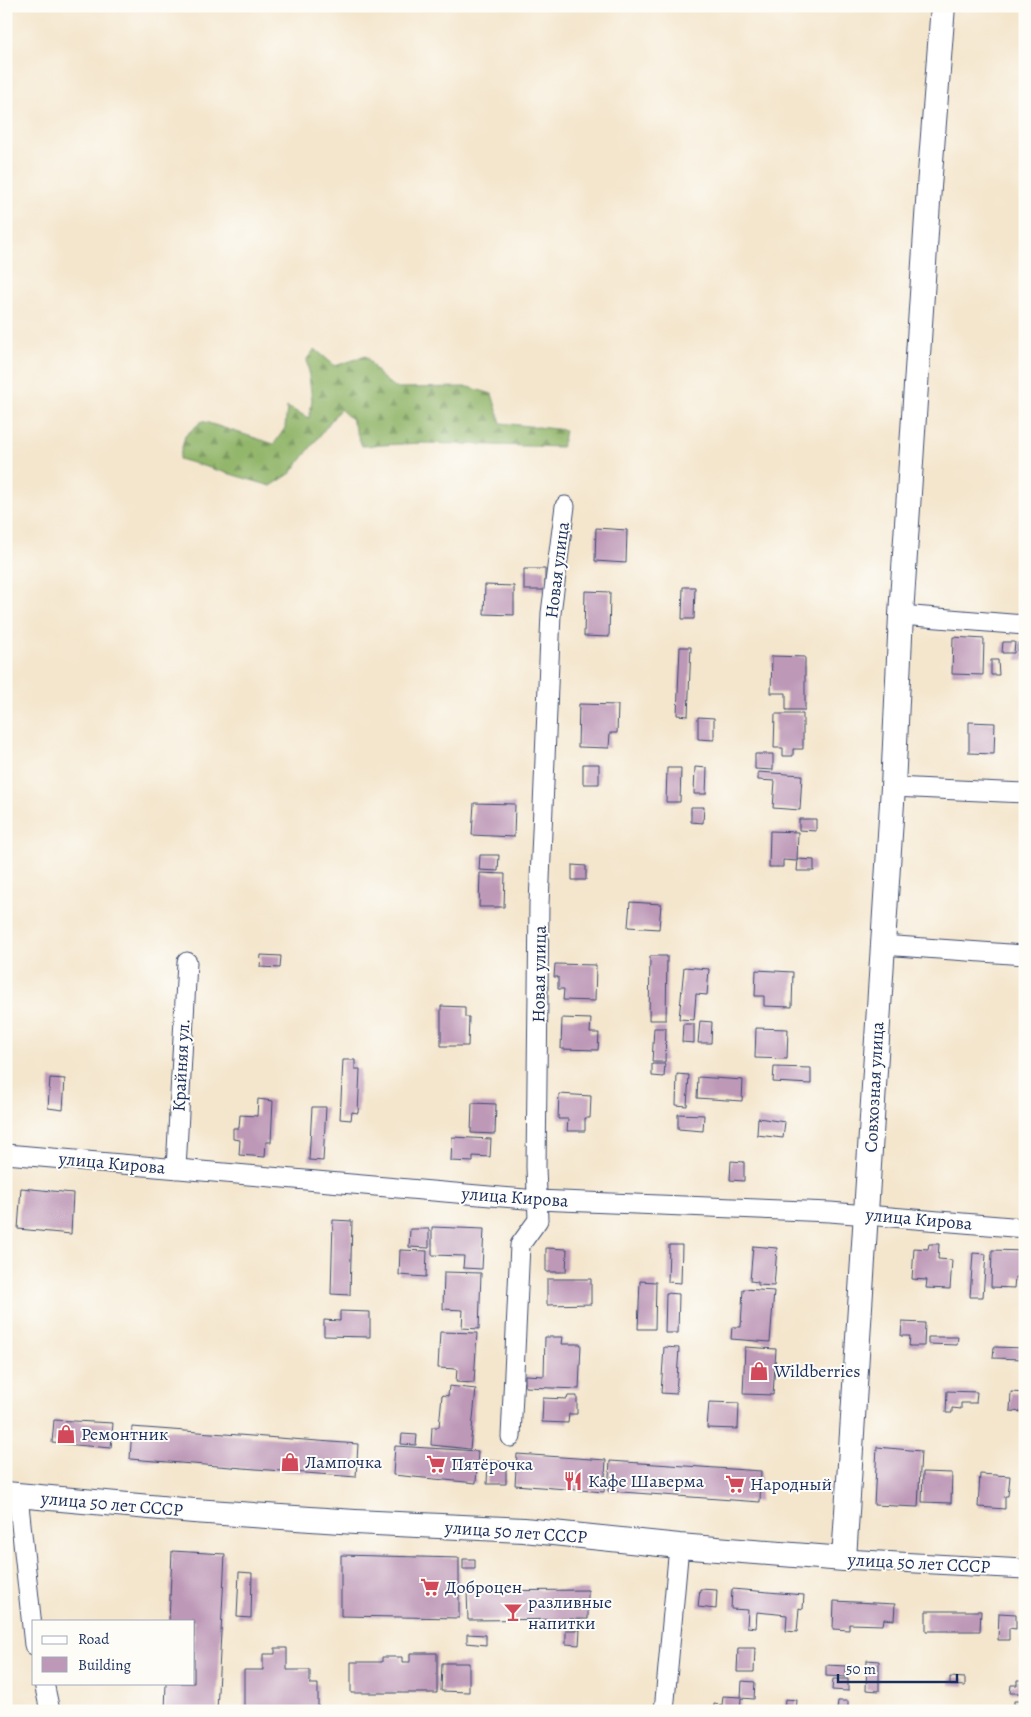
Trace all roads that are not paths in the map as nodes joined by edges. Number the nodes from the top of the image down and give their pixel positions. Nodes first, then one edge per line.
1 (943, 6) edge
2 (565, 506) dead end
3 (901, 615) junction
4 (1025, 625) edge
5 (893, 787) junction
6 (1025, 793) edge
7 (882, 945) junction
8 (1025, 955) edge
9 (187, 962) dead end
10 (6, 1154) edge
11 (176, 1169) junction
12 (537, 1200) junction
13 (866, 1215) junction
14 (1025, 1228) edge
15 (511, 1437) dead end
16 (12, 1495) edge
17 (679, 1546) junction
18 (844, 1559) junction
19 (1025, 1569) edge
20 (32, 1631) edge
21 (44, 1684) edge
22 (50, 1711) edge
23 (664, 1711) edge

1 - 3 main road, Совхозная улица
2 - 12 street, Новая улица
3 - 4 street
3 - 5 main road, Совхозная улица
5 - 6 street
5 - 7 main road, Совхозная улица
7 - 8 street
7 - 13 main road, Совхозная улица
9 - 11 street, Крайняя ул.
10 - 11 street, улица Кирова
11 - 12 street, улица Кирова
12 - 13 street, улица Кирова
12 - 15 street, Новая улица
13 - 14 street, улица Кирова
13 - 18 main road, Совхозная улица
16 - 17 main road, улица 50 лет СССР
16 - 20 street
17 - 18 main road, улица 50 лет СССР
17 - 23 street
18 - 19 street, улица 50 лет СССР
21 - 22 street

